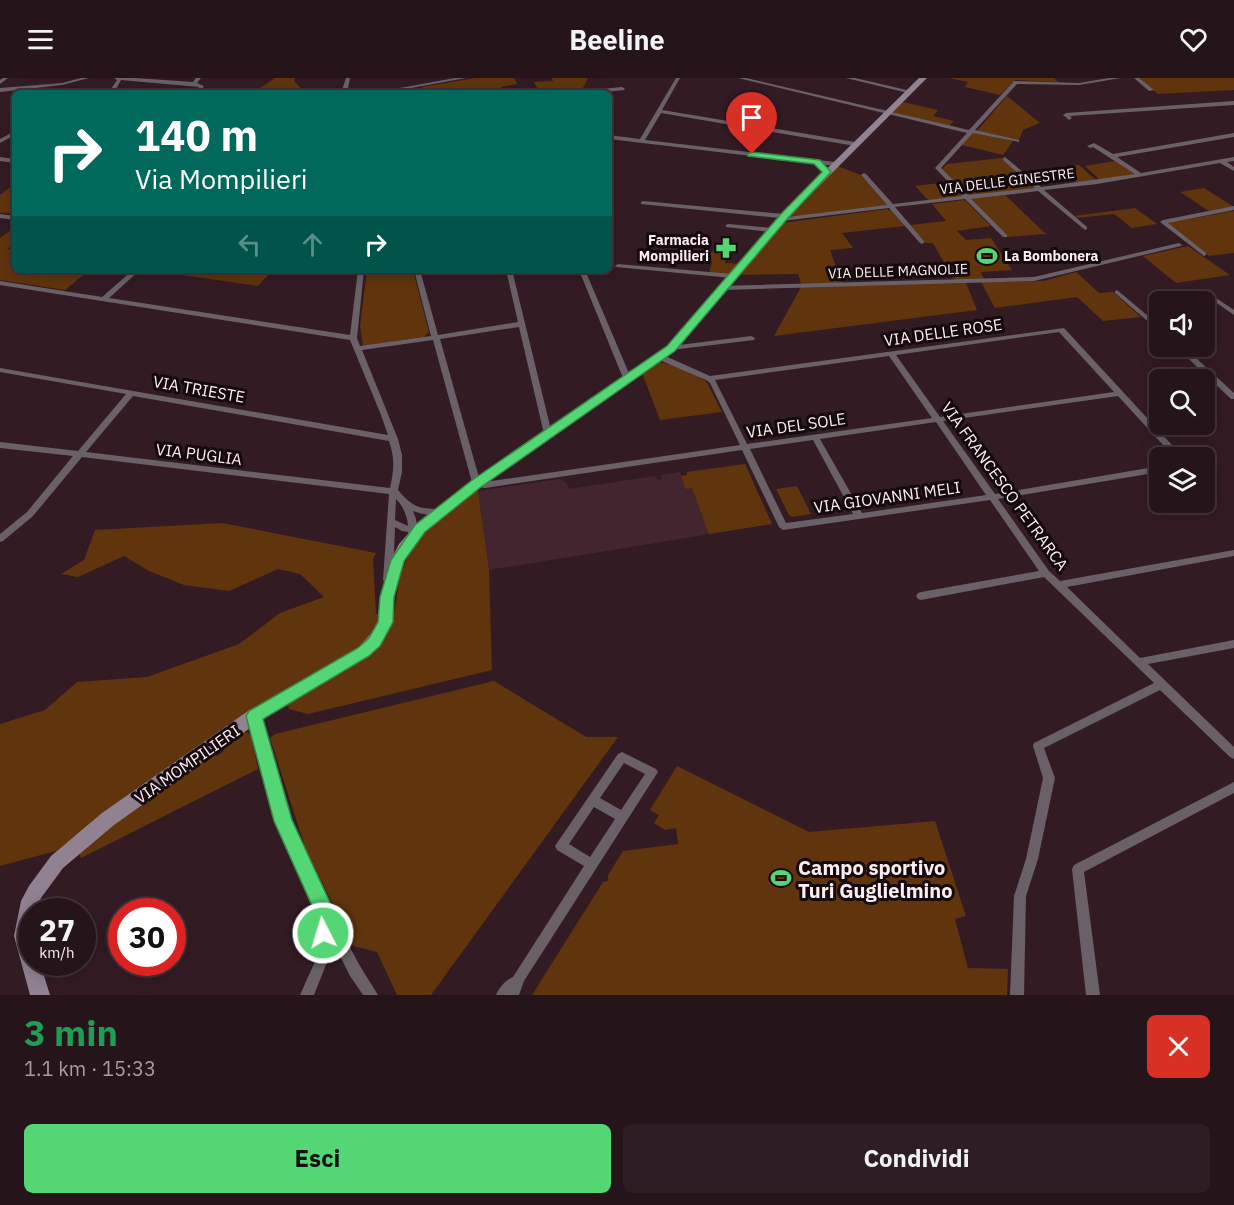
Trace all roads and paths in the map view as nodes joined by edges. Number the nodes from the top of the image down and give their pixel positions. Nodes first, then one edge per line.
1 (6, 78) edge
2 (87, 78) edge
3 (118, 78) edge
4 (199, 78) edge
5 (464, 78) edge
6 (678, 78) edge
7 (740, 78) edge
8 (848, 78) edge
9 (923, 78) edge
10 (1119, 78) edge
11 (1136, 78) edge
12 (144, 79) edge
13 (0, 83) edge
14 (194, 84) junction
15 (50, 85) junction
16 (622, 89) dead end
17 (0, 90) edge
18 (48, 90) edge
19 (199, 90) edge
20 (393, 90) edge
21 (612, 90) edge
22 (1151, 90) dead end
23 (908, 91) junction
24 (1234, 103) edge
25 (660, 111) junction
26 (887, 112) junction
27 (1069, 118) dead end
28 (971, 132) junction
29 (1234, 135) edge
30 (612, 137) edge
31 (642, 141) junction
32 (1017, 141) dead end
33 (853, 146) junction
34 (1090, 146) dead end
35 (1112, 156) junction
36 (1005, 159) dead end
37 (1234, 159) edge
38 (1221, 161) junction
39 (817, 162) junction
40 (831, 168) junction
41 (1234, 169) edge
42 (1140, 175) junction
43 (864, 176) dead end
44 (1040, 189) junction
45 (966, 198) junction
46 (644, 203) dead end
47 (892, 207) junction
48 (1234, 208) edge
49 (783, 217) junction
50 (728, 226) dead end
51 (1085, 228) dead end
52 (772, 230) junction
53 (1005, 236) dead end
54 (922, 242) dead end
55 (1179, 245) dead end
56 (1204, 254) dead end
57 (618, 266) dead end
58 (134, 273) edge
59 (361, 273) edge
60 (418, 273) edge
61 (510, 273) edge
62 (583, 273) edge
63 (732, 276) junction
64 (0, 283) edge
65 (723, 288) junction
66 (1117, 292) dead end
67 (104, 299) junction
68 (1215, 299) edge
69 (1234, 313) edge
70 (1149, 320) edge
71 (522, 324) junction
72 (436, 337) junction
73 (353, 338) junction
74 (751, 338) dead end
75 (671, 348) junction
76 (357, 349) junction
77 (891, 353) junction
78 (660, 357) junction
79 (1190, 357) edge
80 (0, 370) edge
81 (627, 378) junction
82 (709, 378) junction
83 (131, 393) junction
84 (1120, 393) junction
85 (1234, 397) edge
86 (937, 419) junction
87 (548, 434) junction
88 (394, 438) junction
89 (815, 438) junction
90 (0, 445) edge
91 (1170, 447) edge
92 (745, 448) junction
93 (80, 455) junction
94 (1149, 471) edge
95 (476, 484) junction
96 (396, 492) junction
97 (992, 497) junction
98 (407, 506) junction
99 (439, 512) junction
100 (859, 516) junction
101 (391, 521) junction
102 (415, 532) junction
103 (0, 539) edge
104 (1234, 553) edge
105 (1046, 573) junction
106 (1058, 585) junction
107 (921, 596) dead end
108 (387, 597) junction
109 (1234, 644) edge
110 (1139, 662) junction
111 (1162, 684) junction
112 (254, 716) junction
113 (1234, 754) edge
114 (1234, 787) edge
115 (593, 800) junction
116 (623, 817) junction
117 (592, 864) junction
118 (323, 909) junction
119 (519, 977) junction
120 (40, 995) edge
121 (307, 995) edge
122 (371, 995) edge
123 (503, 995) edge
124 (512, 995) edge
125 (1017, 995) edge
126 (1093, 995) edge

1 - 13 street
2 - 15 street
3 - 12 street
4 - 14 street
5 - 20 street
6 - 25 street
7 - 26 street
8 - 23 street
9 - 23 street, VIA MOMPILIERI
10 - 28 street
11 - 22 street
12 - 14 street
14 - 19 street
15 - 17 street
15 - 18 street
16 - 21 street
23 - 26 street, VIA MOMPILIERI
24 - 27 street
25 - 31 street
25 - 33 street
26 - 28 street
26 - 33 street, VIA MOMPILIERI
28 - 32 street
28 - 45 street
29 - 35 street
30 - 31 street
31 - 39 street
33 - 40 street, VIA MOMPILIERI
34 - 35 street
35 - 42 street
36 - 44 street
37 - 38 street, VIA DELLE GINESTRE
38 - 41 street
38 - 42 street, VIA DELLE GINESTRE
39 - 40 street
39 - 40 street
40 - 49 street, VIA MOMPILIERI
42 - 44 street, VIA DELLE GINESTRE
43 - 47 street
44 - 45 street, VIA DELLE GINESTRE
44 - 51 street
45 - 47 street, VIA DELLE GINESTRE
45 - 53 street
46 - 49 street, VIA DELLE GINESTRE
47 - 49 street, VIA DELLE GINESTRE
47 - 54 street
48 - 56 street
49 - 52 street, VIA MOMPILIERI
50 - 52 street
52 - 63 street, VIA MOMPILIERI
55 - 65 street, VIA DELLE MAGNOLIE
57 - 63 street
58 - 67 street
59 - 73 street
60 - 72 street
61 - 71 street
62 - 81 street
63 - 65 street, VIA MOMPILIERI
64 - 67 street
65 - 75 street, VIA MOMPILIERI
66 - 70 street
67 - 73 street
68 - 69 street
71 - 72 street
71 - 87 street
72 - 76 street
72 - 95 street
73 - 76 street
74 - 75 street
75 - 78 street, VIA MOMPILIERI
76 - 88 street
77 - 82 street, VIA DELLE ROSE
77 - 84 street, VIA DELLE ROSE
77 - 86 street, VIA FRANCESCO PETRARCA
78 - 81 street, VIA MOMPILIERI
78 - 82 street
79 - 85 street
80 - 83 street, VIA TRIESTE
81 - 87 street, VIA MOMPILIERI
82 - 92 street, VIA GIOVANNI MELI
83 - 88 street, VIA TRIESTE
83 - 93 street
84 - 86 street, VIA DEL SOLE
84 - 91 street, VIA DELLE ROSE
86 - 89 street, VIA DEL SOLE
86 - 97 street, VIA FRANCESCO PETRARCA
87 - 95 street, VIA MOMPILIERI
88 - 96 street
89 - 92 street, VIA DEL SOLE
89 - 100 street
90 - 93 street, VIA PUGLIA
92 - 95 street, VIA DEL SOLE
92 - 100 street, VIA GIOVANNI MELI
93 - 96 street, VIA PUGLIA
93 - 103 street
94 - 97 street, VIA GIOVANNI MELI
95 - 99 street, VIA MOMPILIERI
96 - 98 street
96 - 101 street
97 - 100 street, VIA GIOVANNI MELI
97 - 105 street, VIA FRANCESCO PETRARCA
98 - 99 street
98 - 102 street
99 - 102 street, VIA MOMPILIERI
101 - 102 street
101 - 108 street
102 - 108 street, VIA MOMPILIERI
104 - 106 street
105 - 106 street, VIA FRANCESCO PETRARCA
105 - 107 street
106 - 110 street, VIA FRANCESCO PETRARCA
108 - 112 street, VIA MOMPILIERI
109 - 110 street
110 - 111 street, VIA FRANCESCO PETRARCA
111 - 113 street, VIA FRANCESCO PETRARCA
111 - 125 street
112 - 118 street
112 - 120 street, VIA MOMPILIERI
114 - 126 street
115 - 116 street
115 - 116 street
115 - 117 street
116 - 117 street
117 - 119 street
118 - 121 street
118 - 122 street
119 - 123 street
119 - 124 street

